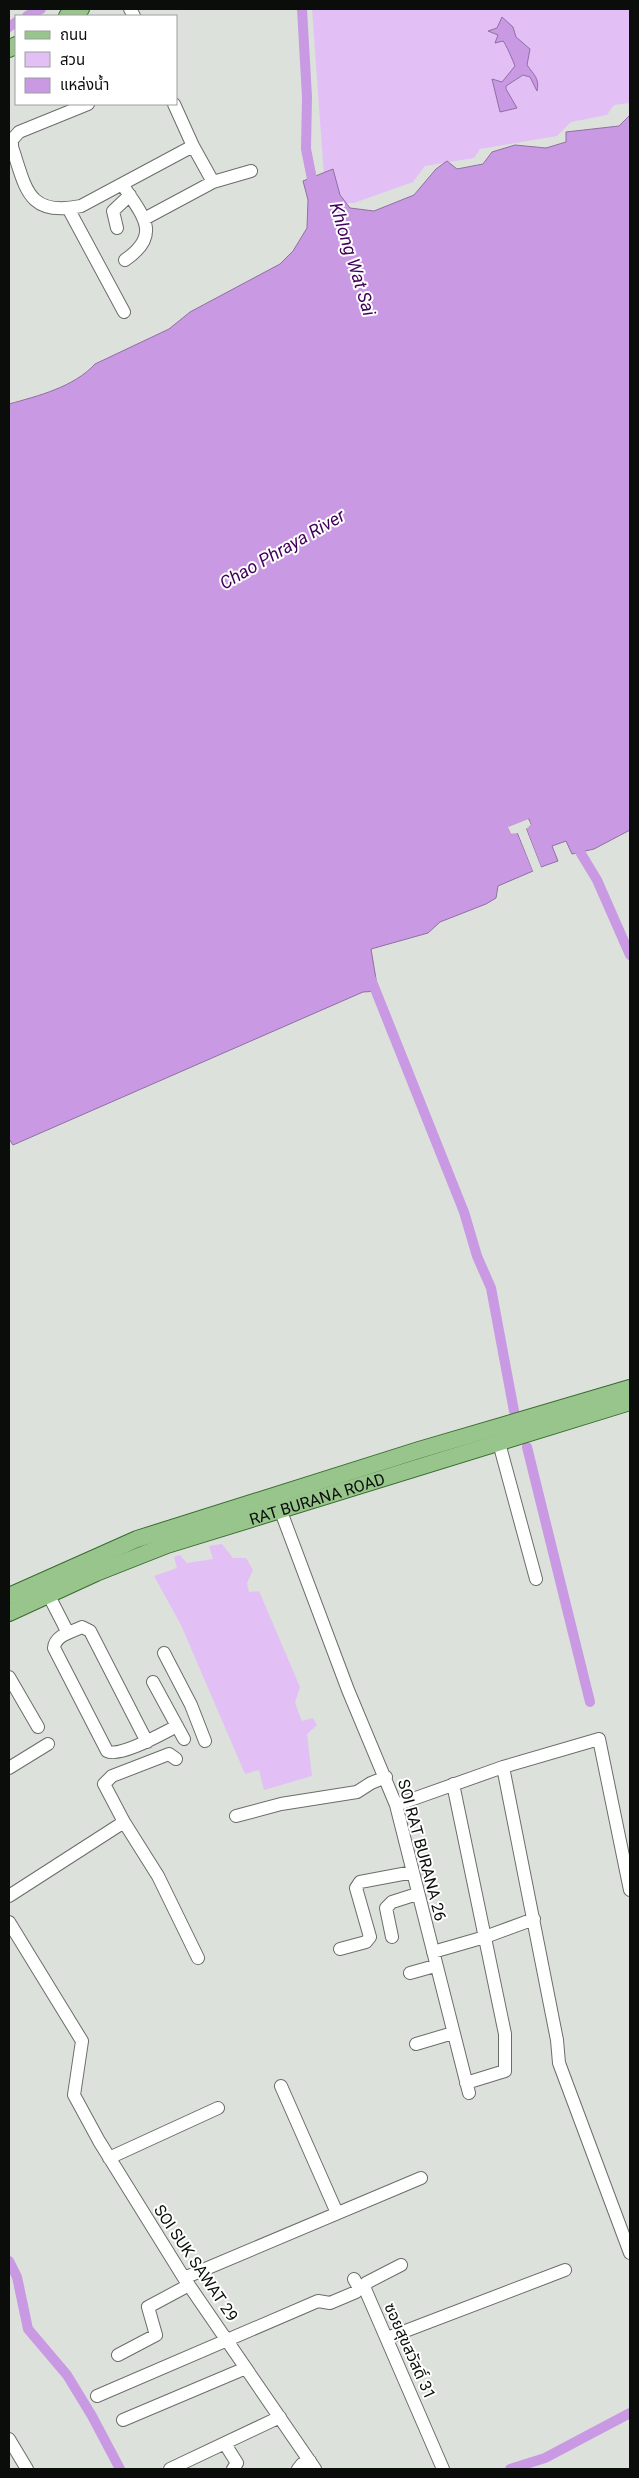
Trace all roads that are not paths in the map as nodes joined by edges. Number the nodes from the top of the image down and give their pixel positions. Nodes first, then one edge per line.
1 (81, 9) edge
2 (70, 15) edge
3 (86, 105) edge
4 (174, 105) edge
5 (193, 146) junction
6 (252, 172) dead end
7 (213, 182) junction
8 (122, 184) junction
9 (130, 195) junction
10 (68, 208) junction
11 (144, 219) junction
12 (118, 228) dead end
13 (125, 260) dead end
14 (124, 312) dead end
15 (630, 1388) edge
16 (630, 1402) edge
17 (499, 1443) junction
18 (280, 1509) junction
19 (536, 1579) dead end
20 (48, 1594) junction
21 (9, 1596) edge
22 (9, 1613) edge
23 (68, 1633) junction
24 (164, 1653) dead end
25 (9, 1677) edge
26 (153, 1682) dead end
27 (176, 1726) junction
28 (38, 1727) dead end
29 (184, 1739) dead end
30 (205, 1741) dead end
31 (147, 1742) junction
32 (48, 1744) dead end
33 (176, 1759) dead end
34 (503, 1767) junction
35 (9, 1768) edge
36 (386, 1777) junction
37 (453, 1784) junction
38 (396, 1805) junction
39 (236, 1816) dead end
40 (124, 1822) junction
41 (413, 1872) junction
42 (630, 1890) edge
43 (417, 1894) junction
44 (9, 1896) edge
45 (534, 1919) junction
46 (9, 1922) edge
47 (392, 1937) dead end
48 (485, 1937) junction
49 (340, 1949) dead end
50 (433, 1952) junction
51 (198, 1958) dead end
52 (435, 1966) junction
53 (410, 1973) dead end
54 (453, 2033) junction
55 (416, 2044) dead end
56 (280, 2086) dead end
57 (218, 2108) dead end
58 (109, 2158) junction
59 (421, 2178) dead end
60 (337, 2213) junction
61 (630, 2253) edge
62 (401, 2265) dead end
63 (564, 2270) dead end
64 (354, 2279) dead end
65 (186, 2282) junction
66 (387, 2338) junction
67 (228, 2340) junction
68 (118, 2356) dead end
69 (246, 2368) junction
70 (98, 2396) dead end
71 (280, 2416) junction
72 (123, 2420) dead end
73 (9, 2439) edge
74 (225, 2444) junction
75 (313, 2465) edge
76 (27, 2469) edge
77 (170, 2469) edge
78 (233, 2469) edge
79 (298, 2469) edge
80 (443, 2469) edge

1 - 2 main road
3 - 10 street
4 - 5 street
5 - 7 street
5 - 8 street
6 - 7 street
7 - 11 street
8 - 9 street
8 - 10 street
9 - 11 street
9 - 12 street
10 - 14 street
11 - 13 street
15 - 21 main road, RAT BURANA ROAD
16 - 17 main road, RAT BURANA ROAD
17 - 18 main road, RAT BURANA ROAD
17 - 19 street
18 - 20 main road, RAT BURANA ROAD
18 - 36 street, SOI RAT BURANA 26
20 - 22 main road, RAT BURANA ROAD
20 - 23 street
23 - 31 street
23 - 31 street
24 - 30 street
25 - 28 street
26 - 27 street
27 - 29 street
27 - 31 street
32 - 35 street
33 - 40 street
34 - 37 street
34 - 42 street
34 - 45 street
36 - 38 street, SOI RAT BURANA 26
36 - 39 street
37 - 38 street
37 - 48 street
38 - 41 street, SOI RAT BURANA 26
40 - 44 street
40 - 51 street
41 - 43 street, SOI RAT BURANA 26
41 - 49 street
43 - 47 street
43 - 50 street, SOI RAT BURANA 26
45 - 48 street
45 - 61 street
46 - 58 street, SOI SUK SAWAT 29
48 - 50 street
48 - 54 street, SOI RAT BURANA 26
50 - 52 street, SOI RAT BURANA 26
52 - 53 street
52 - 54 street, SOI RAT BURANA 26
54 - 55 street
56 - 60 street
57 - 58 street
58 - 65 street, SOI SUK SAWAT 29
59 - 60 street
60 - 65 street
62 - 66 street, ซอยสุขสวัสดิ์ 31
63 - 66 street
64 - 67 street
65 - 67 street, SOI SUK SAWAT 29
65 - 68 street
66 - 80 street, ซอยสุขสวัสดิ์ 31
67 - 69 street, SOI SUK SAWAT 29
67 - 70 street
69 - 71 street, SOI SUK SAWAT 29
69 - 72 street
71 - 74 street
71 - 75 street, SOI SUK SAWAT 29
73 - 76 street
74 - 77 street
74 - 78 street
75 - 79 street

